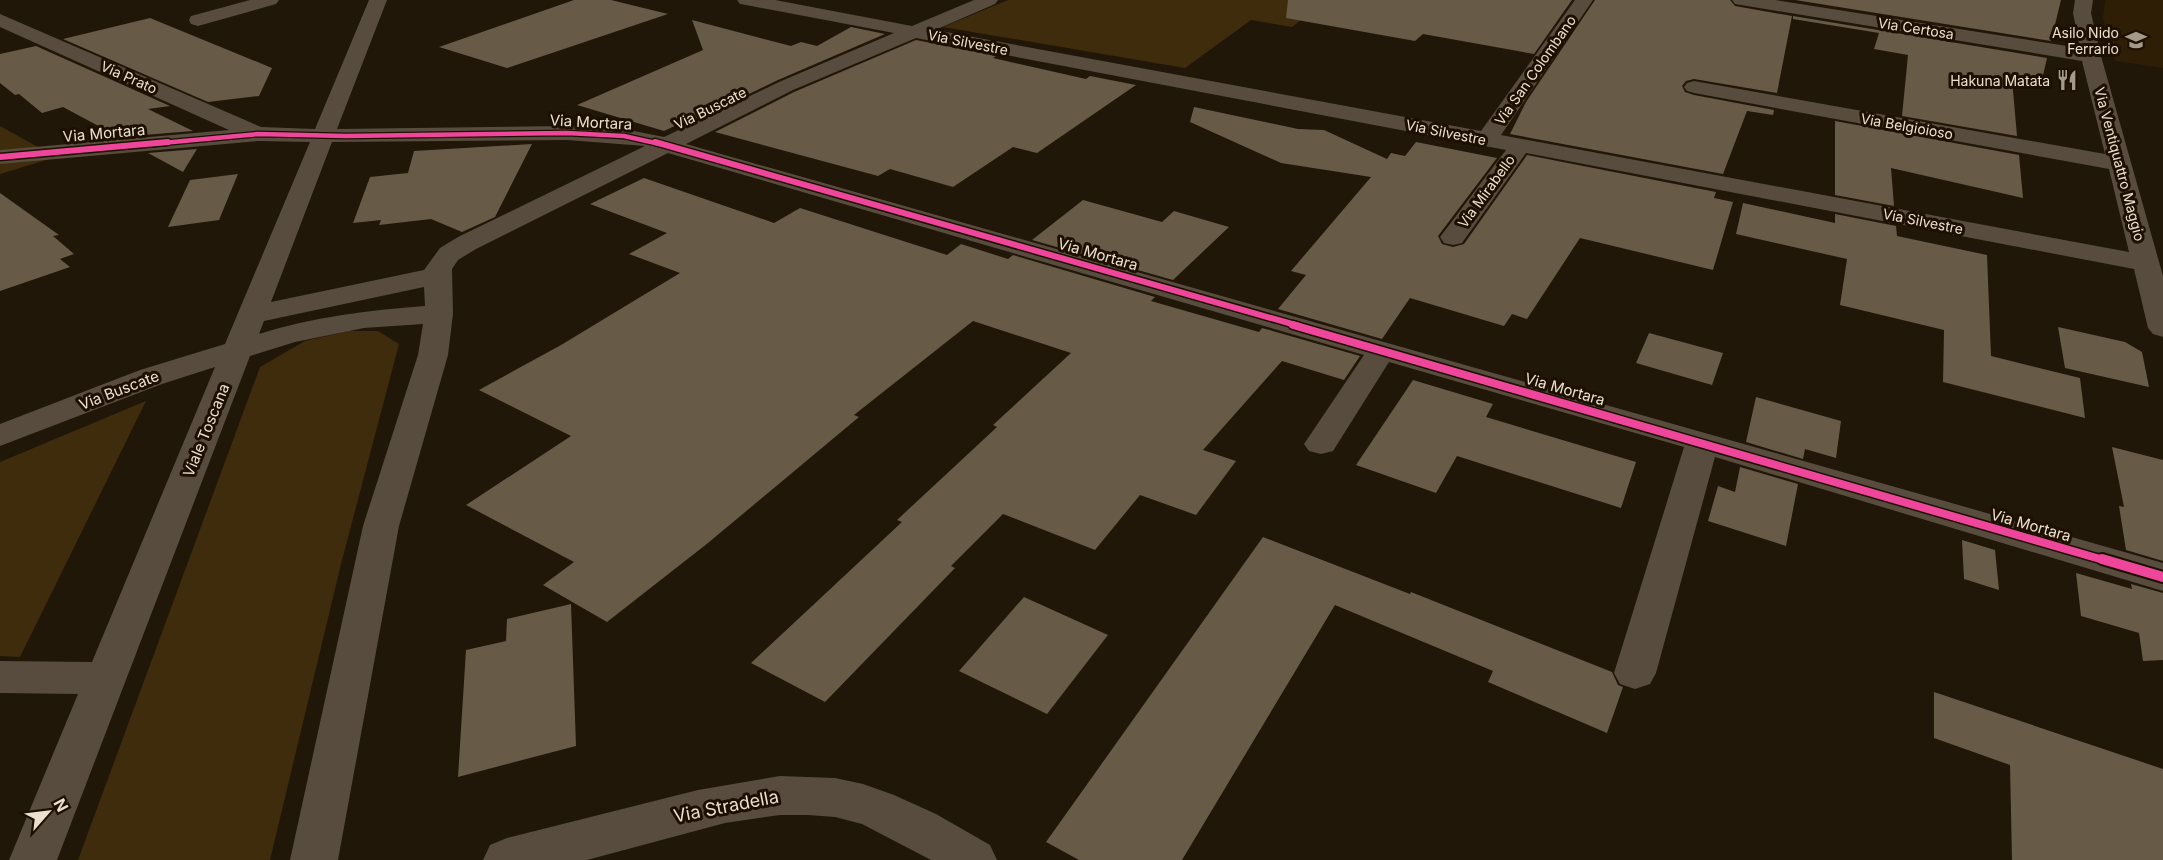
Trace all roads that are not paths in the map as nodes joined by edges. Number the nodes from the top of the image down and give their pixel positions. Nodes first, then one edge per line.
1 (270, 0) edge
2 (378, 0) edge
3 (746, 0) edge
4 (990, 0) edge
5 (1584, 0) edge
6 (1741, 0) edge
7 (2084, 0) edge
8 (0, 20) edge
9 (198, 20) dead end
10 (914, 32) junction
11 (2091, 57) junction
12 (1694, 87) dead end
13 (258, 134) junction
14 (324, 135) junction
15 (1487, 139) junction
16 (667, 145) junction
17 (1520, 146) junction
18 (0, 157) edge
19 (2120, 164) junction
20 (1453, 237) dead end
21 (2145, 263) junction
22 (436, 276) junction
23 (439, 314) junction
24 (252, 315) junction
25 (2163, 328) edge
26 (239, 348) junction
27 (1382, 350) junction
28 (0, 436) edge
29 (1702, 442) junction
30 (1321, 444) dead end
31 (2163, 578) edge
32 (1635, 673) dead end
33 (0, 677) edge
34 (106, 678) junction
35 (33, 860) edge
36 (314, 860) edge
37 (507, 860) edge
38 (973, 860) edge

1 - 9 street
2 - 14 street, Viale Toscana
3 - 10 street, Via Silvestre
4 - 10 street, Via Buscate
5 - 15 street, Via San Colombano
6 - 11 street, Via Certosa
7 - 11 street, Via Ventiquattro Maggio
8 - 13 street, Via Prato
10 - 15 street, Via Silvestre
10 - 16 street, Via Buscate
11 - 19 street, Via Ventiquattro Maggio
12 - 19 street, Via Belgioioso
13 - 14 street, Via Mortara
13 - 18 street, Via Mortara
14 - 16 street, Via Mortara
14 - 24 street, Viale Toscana
15 - 17 street, Via Silvestre
16 - 22 street, Via Buscate
16 - 27 street, Via Mortara
17 - 20 street, Via Mirabello
17 - 21 street, Via Silvestre
19 - 21 street, Via Ventiquattro Maggio
21 - 25 street, Via Ventiquattro Maggio
22 - 23 street
22 - 24 street
23 - 26 street, Via Buscate
23 - 36 street
24 - 26 street, Viale Toscana
26 - 28 street, Via Buscate
26 - 34 street, Viale Toscana
27 - 29 street, Via Mortara
27 - 30 street
29 - 31 street, Via Mortara
29 - 32 street
33 - 34 street
34 - 35 street, Viale Toscana
37 - 38 street, Via Stradella

